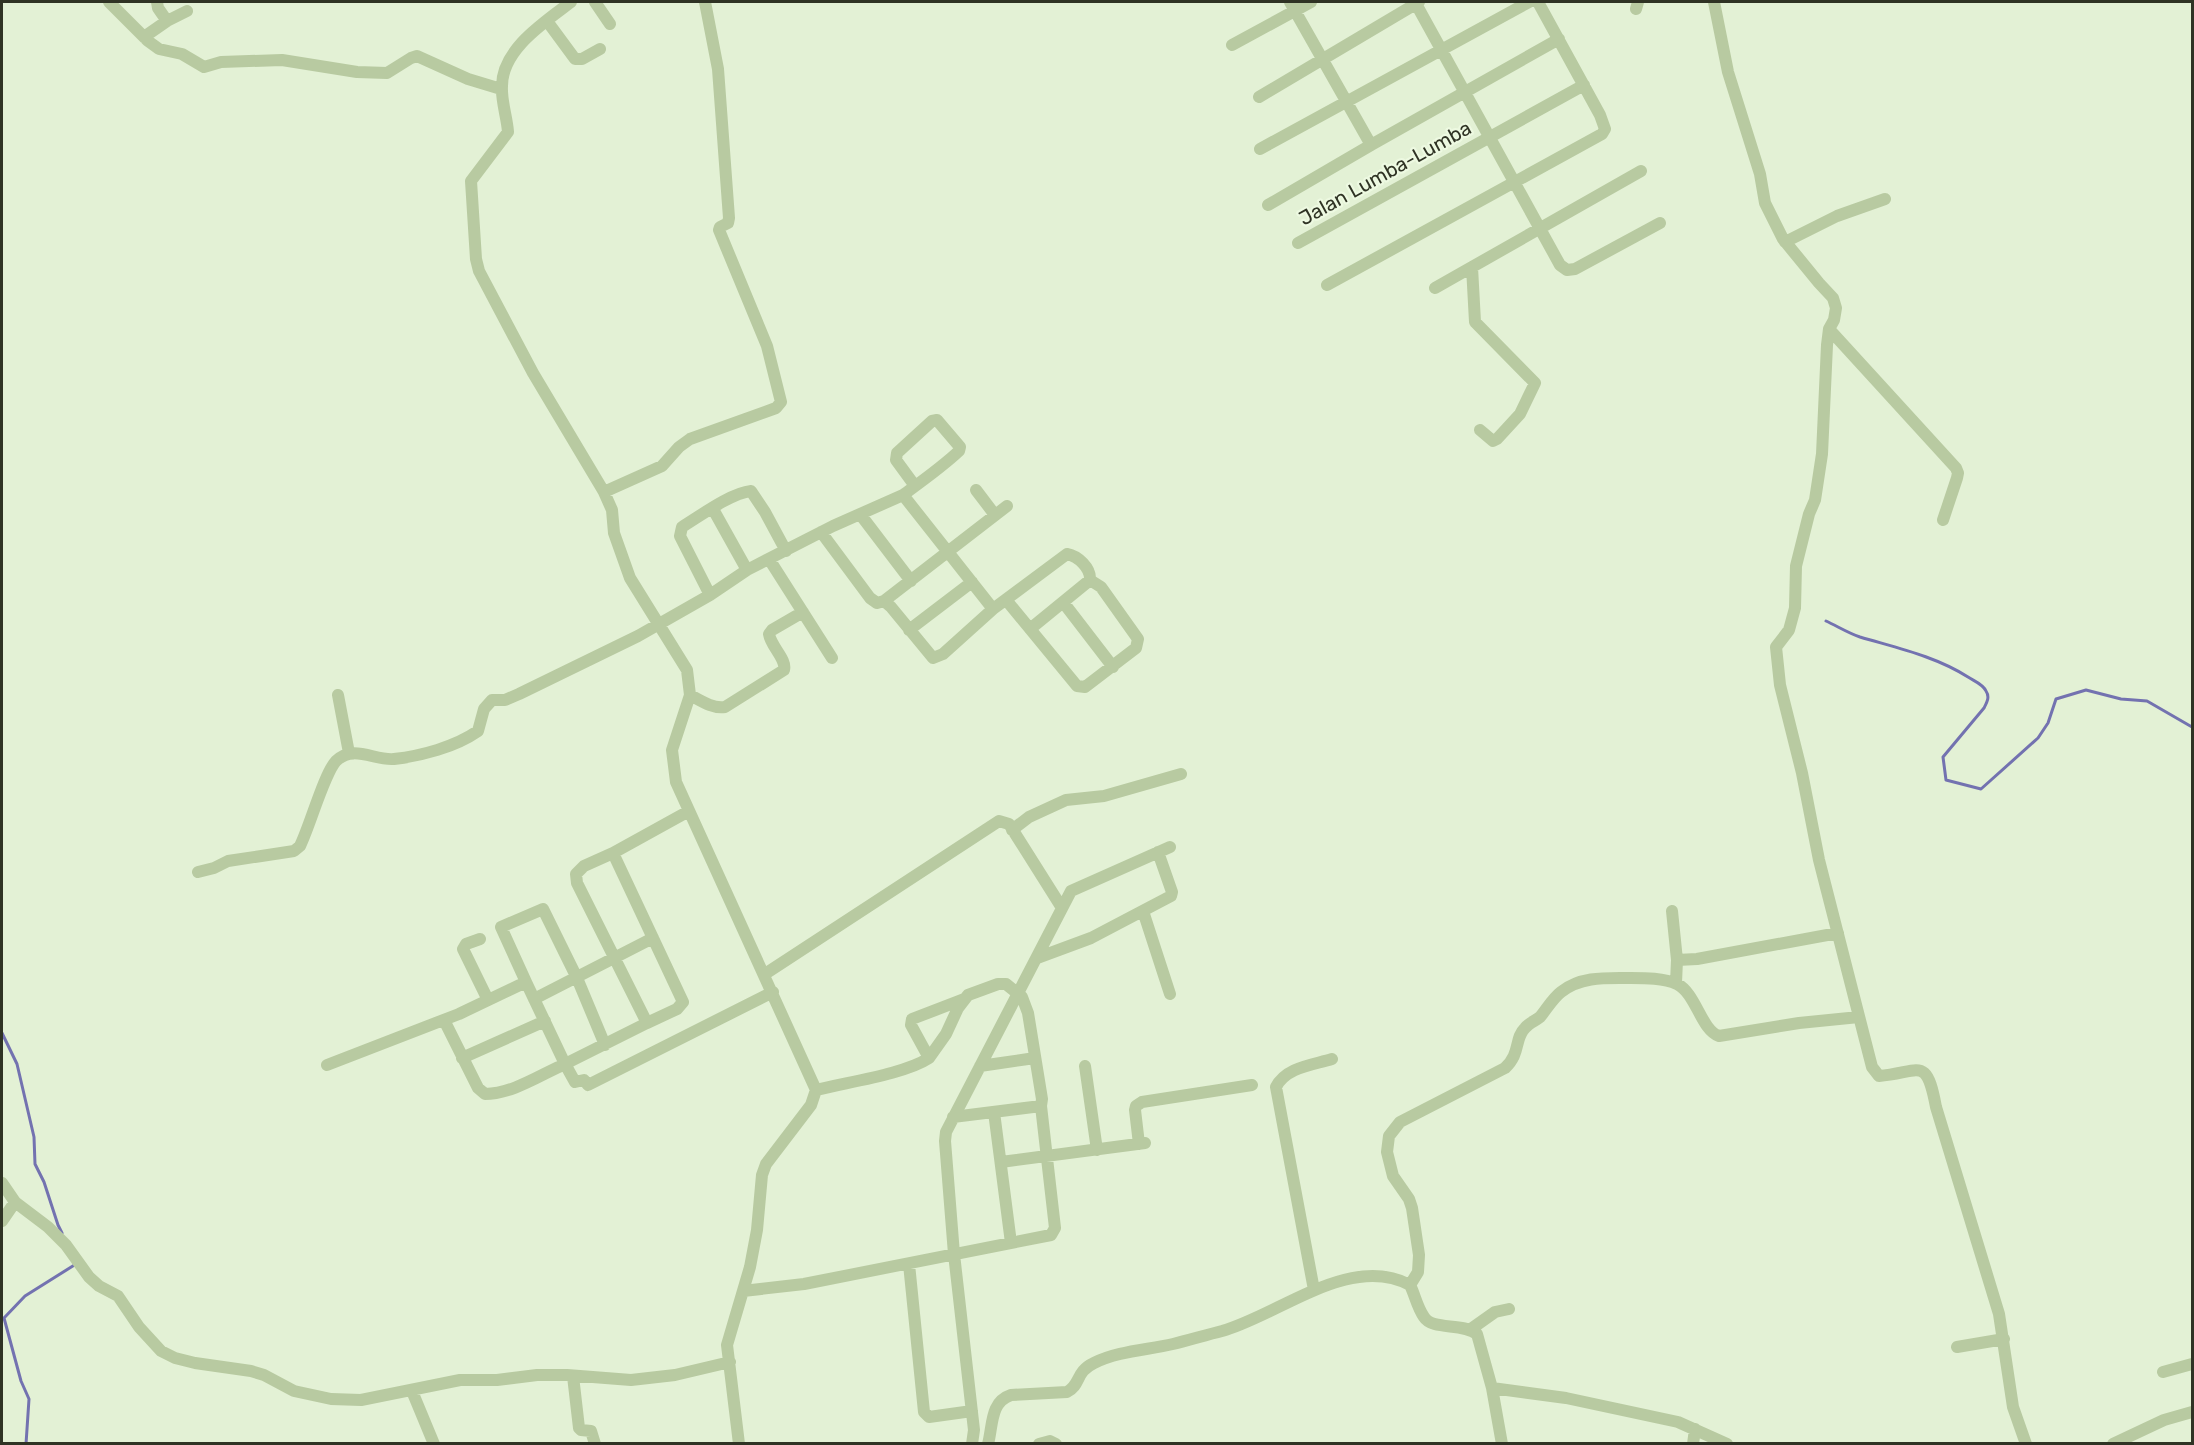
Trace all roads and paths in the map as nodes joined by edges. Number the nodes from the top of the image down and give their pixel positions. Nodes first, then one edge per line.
1 (109, 2) edge
2 (157, 2) edge
3 (571, 2) edge
4 (594, 2) edge
5 (705, 2) edge
6 (1311, 2) edge
7 (1417, 2) edge
8 (1530, 2) edge
9 (1538, 2) edge
10 (1714, 2) edge
11 (1292, 6) edge
12 (187, 11) dead end
13 (167, 21) junction
14 (547, 21) junction
15 (610, 24) dead end
16 (144, 37) junction
17 (1559, 39) junction
18 (1232, 45) dead end
19 (600, 49) dead end
20 (1442, 50) junction
21 (1322, 58) junction
22 (1584, 86) junction
23 (501, 89) junction
24 (1465, 92) junction
25 (1259, 97) dead end
26 (1346, 103) junction
27 (1490, 137) junction
28 (1371, 146) junction
29 (1260, 149) dead end
30 (1641, 171) dead end
31 (1515, 182) junction
32 (1885, 199) dead end
33 (1268, 205) dead end
34 (1660, 223) dead end
35 (1540, 227) junction
36 (1785, 242) junction
37 (1298, 243) dead end
38 (1472, 267) junction
39 (1327, 285) dead end
40 (1435, 288) dead end
41 (1829, 329) junction
42 (1480, 430) dead end
43 (915, 486) junction
44 (976, 490) dead end
45 (604, 492) junction
46 (903, 495) junction
47 (1007, 506) dead end
48 (713, 508) junction
49 (860, 513) junction
50 (995, 515) junction
51 (1943, 520) dead end
52 (821, 532) junction
53 (786, 550) junction
54 (948, 552) junction
55 (769, 559) junction
56 (747, 570) junction
57 (1090, 580) junction
58 (911, 581) junction
59 (972, 582) junction
60 (710, 595) junction
61 (1007, 601) junction
62 (884, 602) junction
63 (1063, 603) junction
64 (993, 609) junction
65 (803, 612) junction
66 (658, 625) junction
67 (1030, 629) junction
68 (909, 630) junction
69 (832, 658) dead end
70 (1113, 667) junction
71 (338, 695) dead end
72 (690, 696) junction
73 (349, 753) junction
74 (1180, 774) dead end
75 (689, 811) junction
76 (1012, 830) junction
77 (613, 853) junction
78 (198, 873) dead end
79 (1062, 908) junction
80 (1143, 911) junction
81 (1672, 911) dead end
82 (1838, 933) junction
83 (653, 938) junction
84 (480, 939) dead end
85 (615, 956) junction
86 (1037, 958) junction
87 (1677, 960) junction
88 (765, 974) junction
89 (577, 978) junction
90 (526, 982) junction
91 (1676, 983) junction
92 (773, 992) junction
93 (1018, 994) junction
94 (1170, 994) dead end
95 (534, 999) junction
96 (964, 999) junction
97 (488, 1000) junction
98 (1859, 1017) junction
99 (444, 1020) junction
100 (545, 1021) junction
101 (647, 1023) junction
102 (605, 1045) junction
103 (462, 1058) junction
104 (929, 1058) junction
105 (1035, 1058) junction
106 (1332, 1059) dead end
107 (565, 1064) junction
108 (327, 1065) dead end
109 (980, 1066) junction
110 (1085, 1066) dead end
111 (1252, 1085) dead end
112 (816, 1090) junction
113 (1041, 1106) junction
114 (994, 1112) junction
115 (953, 1117) junction
116 (1097, 1150) junction
117 (1047, 1155) junction
118 (1000, 1162) junction
119 (2, 1183) edge
120 (15, 1202) junction
121 (2, 1221) edge
122 (1011, 1243) junction
123 (954, 1254) junction
124 (909, 1263) junction
125 (1410, 1285) junction
126 (1314, 1290) junction
127 (743, 1291) junction
128 (1509, 1310) dead end
129 (1471, 1329) junction
130 (2004, 1339) junction
131 (1957, 1347) dead end
132 (730, 1362) junction
133 (2193, 1364) edge
134 (2163, 1372) dead end
135 (573, 1376) junction
136 (1492, 1388) junction
137 (412, 1391) junction
138 (972, 1411) junction
139 (2193, 1412) edge
140 (1695, 1429) junction
141 (434, 1443) edge
142 (595, 1443) edge
143 (739, 1443) edge
144 (972, 1443) edge
145 (988, 1443) edge
146 (1039, 1443) edge
147 (1056, 1443) edge
148 (1502, 1443) edge
149 (1693, 1443) edge
150 (1727, 1443) edge
151 (2026, 1443) edge
152 (2113, 1443) edge

1 - 16 street
2 - 13 street
3 - 14 street
4 - 15 street
5 - 45 street
6 - 11 street
7 - 20 street
7 - 21 street
8 - 20 street
9 - 17 street
10 - 36 street
11 - 18 street
11 - 21 street
12 - 13 street
13 - 16 street
14 - 19 street
14 - 23 street
16 - 23 street
17 - 22 street
17 - 24 street
20 - 24 street
20 - 26 street
21 - 25 street
21 - 26 street
22 - 27 street, Jalan Lumba-Lumba
22 - 31 street
23 - 45 street
24 - 27 street
24 - 28 street
26 - 28 street
26 - 29 street
27 - 31 street
27 - 37 street, Jalan Lumba-Lumba
28 - 33 street
30 - 35 street
31 - 35 street
31 - 39 street
32 - 36 street
34 - 35 street
35 - 38 street
36 - 41 street
38 - 40 street
38 - 42 street
41 - 51 street
41 - 82 street
43 - 43 street
43 - 46 street
44 - 50 street
45 - 66 street
46 - 49 street
46 - 54 street
47 - 50 street
48 - 53 street
48 - 56 street
48 - 60 street
49 - 52 street
49 - 58 street
50 - 54 street
52 - 53 street
52 - 62 street
53 - 55 street
54 - 58 street
54 - 59 street
55 - 56 street
55 - 65 street
56 - 60 street
57 - 61 street
57 - 63 street
57 - 70 street
58 - 62 street
59 - 64 street
59 - 68 street
60 - 66 street
61 - 64 street
61 - 67 street
62 - 68 street
63 - 67 street
63 - 70 street
64 - 68 street
65 - 69 street
65 - 72 street
66 - 72 street
66 - 73 street
67 - 70 street
71 - 73 street
72 - 75 street
73 - 78 street
74 - 76 street
75 - 77 street
75 - 88 street
76 - 79 street
76 - 88 street
77 - 83 street
77 - 85 street
79 - 80 street
79 - 86 street
80 - 86 street
80 - 94 street
81 - 87 street
82 - 87 street
82 - 98 street
83 - 85 street
83 - 101 street
84 - 97 street
85 - 89 street
85 - 101 street
86 - 93 street
87 - 91 street
88 - 92 street
89 - 90 street
89 - 95 street
89 - 102 street
90 - 95 street
90 - 97 street
91 - 98 street
91 - 125 street
92 - 107 street
92 - 112 street
93 - 96 street
93 - 105 street
93 - 109 street
95 - 100 street
96 - 104 street
96 - 104 street
97 - 99 street
98 - 130 street
99 - 103 street
99 - 108 street
100 - 103 street
100 - 107 street
101 - 102 street
102 - 107 street
103 - 107 street
104 - 112 street
105 - 109 street
105 - 113 street
106 - 126 street
109 - 115 street
110 - 116 street
111 - 116 street
112 - 127 street
113 - 114 street
113 - 117 street
114 - 115 street
114 - 118 street
115 - 123 street
116 - 117 street
117 - 118 street
117 - 122 street
118 - 122 street
119 - 120 street
120 - 121 street
120 - 137 street
122 - 123 street
123 - 124 street
123 - 138 street
124 - 127 street
124 - 138 street
125 - 126 street
125 - 129 street
126 - 145 street
127 - 132 street
128 - 129 street
129 - 136 street
130 - 131 street
130 - 151 street
132 - 135 street
132 - 143 street
133 - 134 street
135 - 137 street
135 - 142 street
136 - 140 street
136 - 148 street
137 - 141 street
138 - 144 street
139 - 152 street
140 - 149 street
140 - 150 street
146 - 147 street

